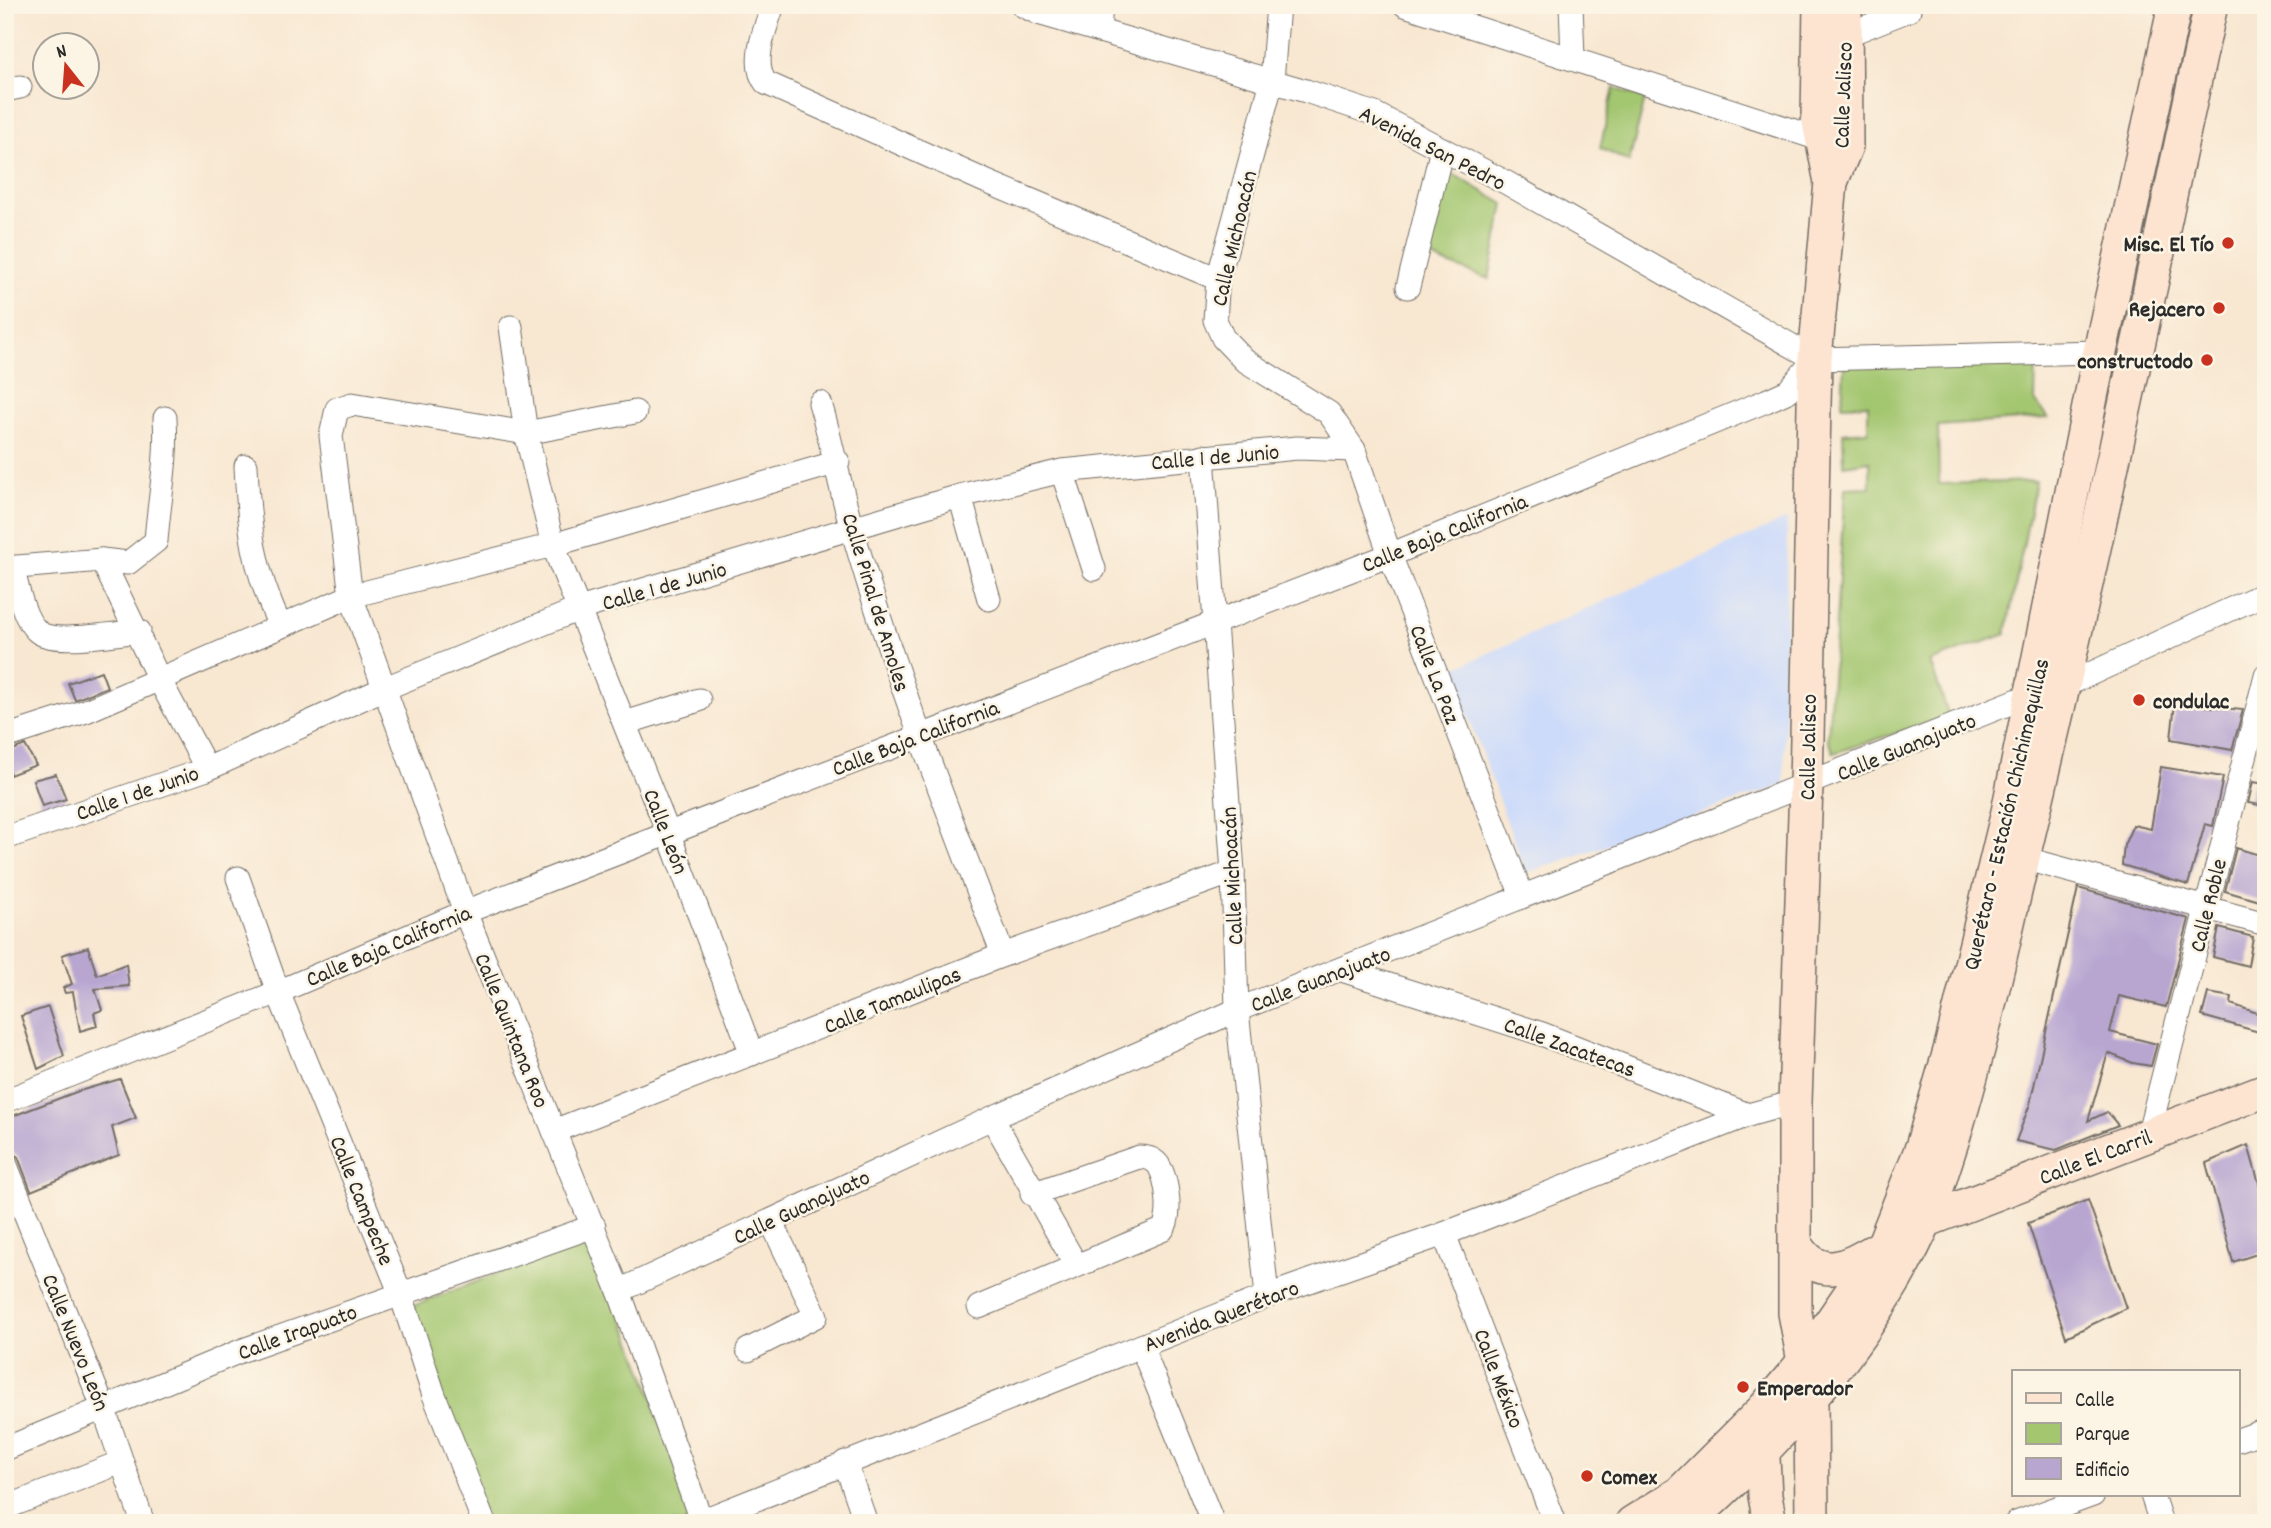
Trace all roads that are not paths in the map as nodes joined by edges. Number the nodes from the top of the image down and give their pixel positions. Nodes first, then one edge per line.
1 (773, 5) edge
2 (1022, 5) edge
3 (1101, 5) edge
4 (1278, 5) edge
5 (1405, 5) edge
6 (1571, 5) edge
7 (1820, 5) edge
8 (2175, 5) edge
9 (2211, 5) edge
10 (1909, 10) dead end
11 (1845, 21) edge
12 (1099, 31) junction
13 (1573, 58) junction
14 (1272, 81) junction
15 (1833, 144) junction
16 (1442, 149) junction
17 (1219, 279) junction
18 (1408, 287) dead end
19 (511, 327) dead end
20 (2100, 352) junction
21 (1815, 359) junction
22 (820, 403) dead end
23 (635, 412) dead end
24 (165, 418) dead end
25 (526, 433) junction
26 (1354, 450) junction
27 (1203, 456) junction
28 (838, 462) junction
29 (246, 466) dead end
30 (1062, 471) junction
31 (960, 496) junction
32 (852, 530) junction
33 (553, 545) junction
34 (1390, 555) junction
35 (102, 560) junction
36 (8, 568) edge
37 (1094, 569) dead end
38 (2266, 593) edge
39 (351, 596) junction
40 (989, 599) dead end
41 (579, 609) junction
42 (1213, 621) junction
43 (280, 625) junction
44 (138, 631) junction
45 (2266, 675) edge
46 (158, 677) junction
47 (383, 690) junction
48 (2049, 690) junction
49 (699, 700) dead end
50 (625, 723) junction
51 (918, 735) junction
52 (5, 737) edge
53 (207, 769) junction
54 (1806, 786) junction
55 (669, 835) junction
56 (5, 838) edge
57 (2023, 858) junction
58 (1233, 873) junction
59 (238, 878) dead end
60 (1522, 896) junction
61 (2206, 908) junction
62 (465, 912) junction
63 (2266, 924) edge
64 (1003, 955) junction
65 (1342, 970) junction
66 (278, 992) junction
67 (1237, 1010) junction
68 (752, 1054) junction
69 (2266, 1090) edge
70 (5, 1101) edge
71 (1795, 1102) junction
72 (1748, 1115) junction
73 (992, 1118) junction
74 (554, 1131) junction
75 (2148, 1136) junction
76 (5, 1163) edge
77 (1032, 1194) junction
78 (771, 1221) junction
79 (1925, 1221) junction
80 (594, 1226) junction
81 (1444, 1234) junction
82 (1796, 1244) junction
83 (1883, 1246) junction
84 (1076, 1265) junction
85 (620, 1291) junction
86 (400, 1292) junction
87 (1267, 1296) junction
88 (979, 1307) dead end
89 (1795, 1313) junction
90 (1141, 1346) junction
91 (748, 1350) dead end
92 (1803, 1363) junction
93 (1811, 1400) junction
94 (103, 1406) junction
95 (1762, 1410) junction
96 (2266, 1430) edge
97 (2240, 1439) edge
98 (5, 1449) edge
99 (1763, 1451) junction
100 (121, 1462) junction
101 (845, 1462) junction
102 (1725, 1489) junction
103 (2090, 1496) edge
104 (2152, 1496) edge
105 (5, 1510) edge
106 (1772, 1514) edge
107 (700, 1522) edge
108 (7, 1523) edge
109 (144, 1523) edge
110 (484, 1523) edge
111 (866, 1523) edge
112 (1213, 1523) edge
113 (1555, 1523) edge
114 (1632, 1523) edge
115 (1687, 1523) edge
116 (1802, 1523) edge
117 (1812, 1523) edge
118 (2016, 1523) edge
119 (2161, 1523) edge

1 - 17 street
2 - 12 street, Avenida San Pedro
3 - 12 street
4 - 14 street, Calle Michoacán
5 - 13 street
6 - 13 street
7 - 15 main road, Calle Jalisco
8 - 20 main road, Querétaro - Estación Chichimequillas
9 - 48 main road, Querétaro - Estación Chichimequillas
10 - 11 street
11 - 15 main road, Calle Jalisco
12 - 14 street, Avenida San Pedro
13 - 15 street
14 - 16 street, Avenida San Pedro
14 - 17 street, Calle Michoacán
15 - 21 main road, Calle Jalisco
16 - 18 street
16 - 21 street, Avenida San Pedro
17 - 26 street, Calle Michoacán
19 - 25 street
20 - 21 street
20 - 48 main road, Querétaro - Estación Chichimequillas
21 - 34 street, Calle Baja California
21 - 54 main road, Calle Jalisco
22 - 28 street, Calle Pinal de Amoles
23 - 25 street
24 - 35 street
25 - 33 street
25 - 39 street, Calle Quintana Roo
26 - 27 street, Calle 1 de Junio
26 - 34 street, Calle La Paz
27 - 30 street, Calle 1 de Junio
27 - 42 street, Calle Michoacán
28 - 32 street, Calle Pinal de Amoles
28 - 33 street
29 - 43 street
30 - 31 street, Calle 1 de Junio
30 - 37 street
31 - 32 street, Calle 1 de Junio
31 - 40 street
32 - 41 street, Calle 1 de Junio
32 - 51 street, Calle Pinal de Amoles
33 - 39 street
33 - 41 street
34 - 42 street, Calle Baja California
34 - 60 street, Calle La Paz
35 - 36 street
35 - 44 street
36 - 44 street
38 - 48 street, Calle Guanajuato
39 - 43 street
39 - 47 street, Calle Quintana Roo
41 - 47 street, Calle 1 de Junio
41 - 50 street, Calle León
42 - 51 street, Calle Baja California
42 - 58 street, Calle Michoacán
43 - 46 street
44 - 46 street
45 - 61 street, Calle Roble
46 - 52 street
46 - 53 street
47 - 53 street, Calle 1 de Junio
47 - 62 street, Calle Quintana Roo
48 - 54 street, Calle Guanajuato
48 - 57 main road, Querétaro - Estación Chichimequillas
48 - 83 main road, Querétaro - Estación Chichimequillas
49 - 50 street
50 - 55 street, Calle León
51 - 55 street, Calle Baja California
51 - 64 street, Calle Pinal de Amoles
53 - 56 street, Calle 1 de Junio
54 - 60 street, Calle Guanajuato
54 - 71 main road, Calle Jalisco
55 - 62 street, Calle Baja California
55 - 68 street, Calle León
57 - 61 street
57 - 79 main road, Querétaro - Estación Chichimequillas
58 - 64 street, Calle Tamaulipas
58 - 67 street, Calle Michoacán
59 - 66 street, Calle Campeche
60 - 65 street, Calle Guanajuato
61 - 63 street
61 - 75 street, Calle Roble
62 - 66 street, Calle Baja California
62 - 74 street, Calle Quintana Roo
64 - 68 street, Calle Tamaulipas
65 - 67 street, Calle Guanajuato
65 - 72 street, Calle Zacatecas
66 - 70 street, Calle Baja California
66 - 86 street, Calle Campeche
67 - 73 street, Calle Guanajuato
67 - 87 street, Calle Michoacán
68 - 74 street, Calle Tamaulipas
69 - 75 main road, Calle El Carril
71 - 72 street
71 - 82 main road, Calle Jalisco
72 - 81 street, Avenida Querétaro
73 - 77 street
73 - 78 street, Calle Guanajuato
74 - 80 street, Calle Quintana Roo
75 - 79 main road, Calle El Carril
76 - 94 street, Calle Nuevo León
77 - 84 street
77 - 84 street
78 - 85 street, Calle Guanajuato
78 - 91 street
79 - 93 main road, Querétaro - Estación Chichimequillas
80 - 85 street, Calle Quintana Roo
80 - 86 street, Calle Irapuato
81 - 87 street, Avenida Querétaro
81 - 113 street, Calle México
82 - 83 main road
82 - 89 main road, Calle Jalisco
83 - 92 main road, Querétaro - Estación Chichimequillas
84 - 88 street
85 - 107 street, Calle Quintana Roo
86 - 94 street, Calle Irapuato
86 - 110 street, Calle Campeche
87 - 90 street, Avenida Querétaro
89 - 92 main road, Calle Jalisco
89 - 95 main road, Calle Jalisco
90 - 101 street, Avenida Querétaro
90 - 112 street
92 - 93 main road, Calle Jalisco
92 - 95 main road, Querétaro - Estación Chichimequillas
93 - 99 main road, Querétaro - Estación Chichimequillas
93 - 117 main road, Calle Jalisco
94 - 98 street, Calle Irapuato
94 - 100 street, Calle Nuevo León
95 - 99 main road
95 - 114 main road, Querétaro - Estación Chichimequillas
96 - 97 street
99 - 102 main road, Querétaro - Estación Chichimequillas
99 - 106 main road
100 - 105 street
100 - 109 street, Calle Nuevo León
101 - 107 street, Avenida Querétaro
101 - 111 street
102 - 106 main road
102 - 115 main road, Querétaro - Estación Chichimequillas
103 - 118 street
104 - 119 street
105 - 108 street
106 - 116 main road

